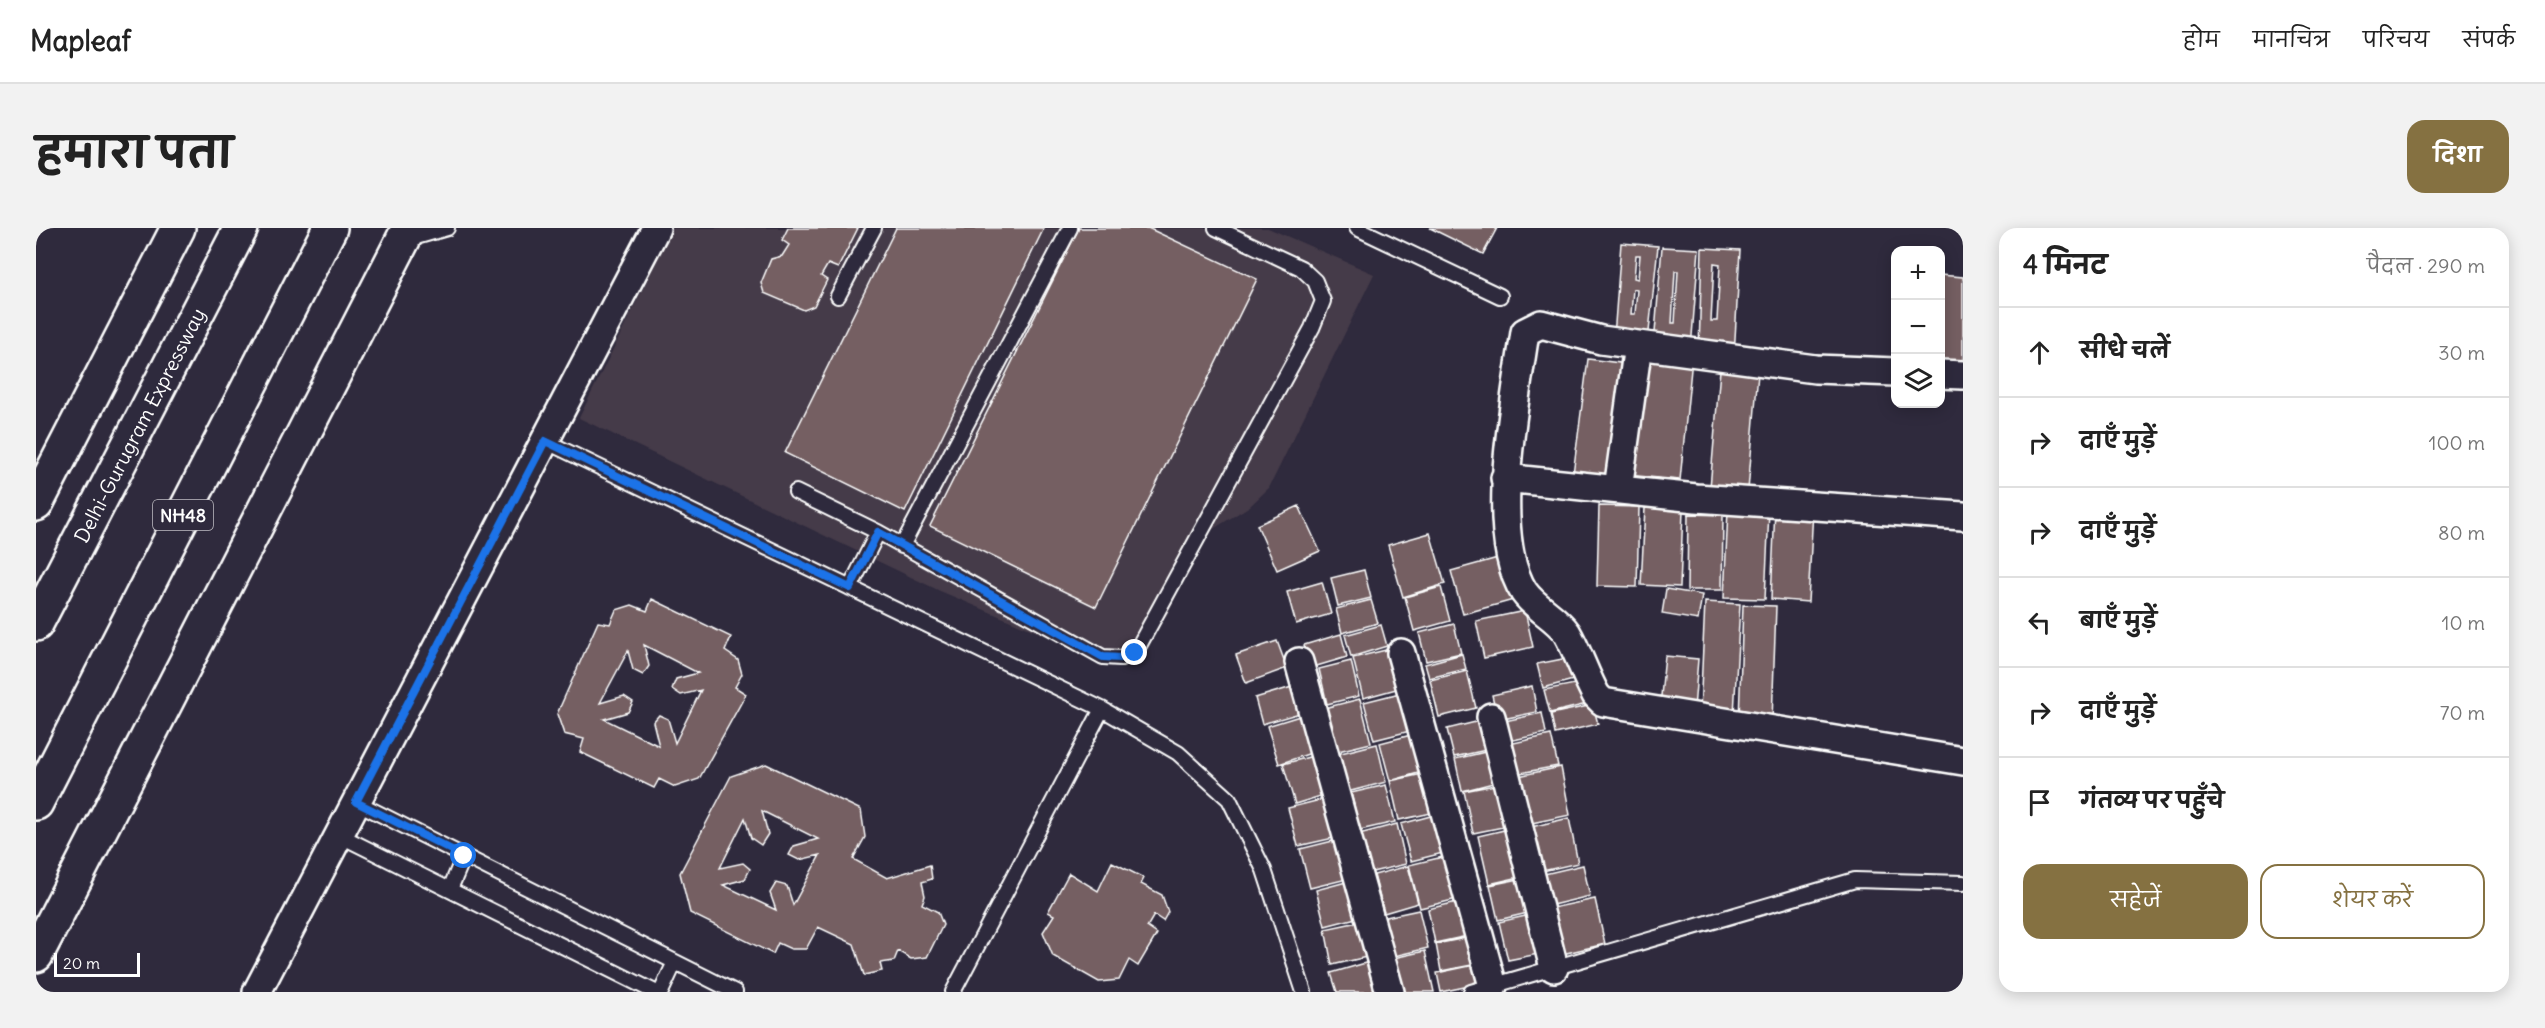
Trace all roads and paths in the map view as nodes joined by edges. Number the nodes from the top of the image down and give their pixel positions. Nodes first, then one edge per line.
1 (178, 228) edge
2 (241, 228) edge
3 (330, 228) edge
4 (447, 228) edge
5 (656, 228) edge
6 (874, 228) edge
7 (1070, 228) edge
8 (1216, 228) edge
9 (1357, 228) edge
10 (406, 235) edge
11 (838, 296) dead end
12 (1500, 296) dead end
13 (1638, 345) junction
14 (1891, 372) edge
15 (1945, 374) edge
16 (1963, 375) edge
17 (545, 441) junction
18 (1505, 478) junction
19 (1618, 489) junction
20 (796, 492) dead end
21 (38, 497) edge
22 (1963, 516) edge
23 (878, 532) junction
24 (902, 546) junction
25 (850, 588) junction
26 (36, 624) edge
27 (1401, 652) dead end
28 (1299, 662) dead end
29 (1102, 709) junction
30 (1491, 717) dead end
31 (1963, 761) edge
32 (356, 802) junction
33 (36, 803) edge
34 (339, 834) junction
35 (464, 856) junction
36 (1963, 883) edge
37 (450, 890) junction
38 (36, 955) edge
39 (675, 962) junction
40 (1554, 968) junction
41 (1482, 989) edge
42 (257, 992) edge
43 (655, 992) edge
44 (661, 992) edge
45 (735, 992) edge
46 (953, 992) edge
47 (1304, 992) edge
48 (1390, 992) edge

1 - 21 main road
2 - 26 main road, Delhi-Gurugram Expressway
3 - 33 main road, NH48
4 - 10 lane
5 - 17 street
6 - 11 lane
7 - 24 lane
8 - 24 lane
9 - 12 lane
10 - 38 main road
13 - 14 street
13 - 18 street
13 - 19 street
15 - 16 street
17 - 25 lane
17 - 32 street
18 - 19 street
18 - 31 street
19 - 22 street
20 - 23 lane
23 - 24 lane
23 - 25 lane
25 - 29 lane
27 - 41 street
28 - 48 street
29 - 46 lane
29 - 47 lane
30 - 40 street
32 - 34 street
32 - 35 lane
34 - 37 lane
34 - 42 street
35 - 37 lane
35 - 39 lane
36 - 40 lane
37 - 43 lane
39 - 44 lane
39 - 45 lane
40 - 41 lane

